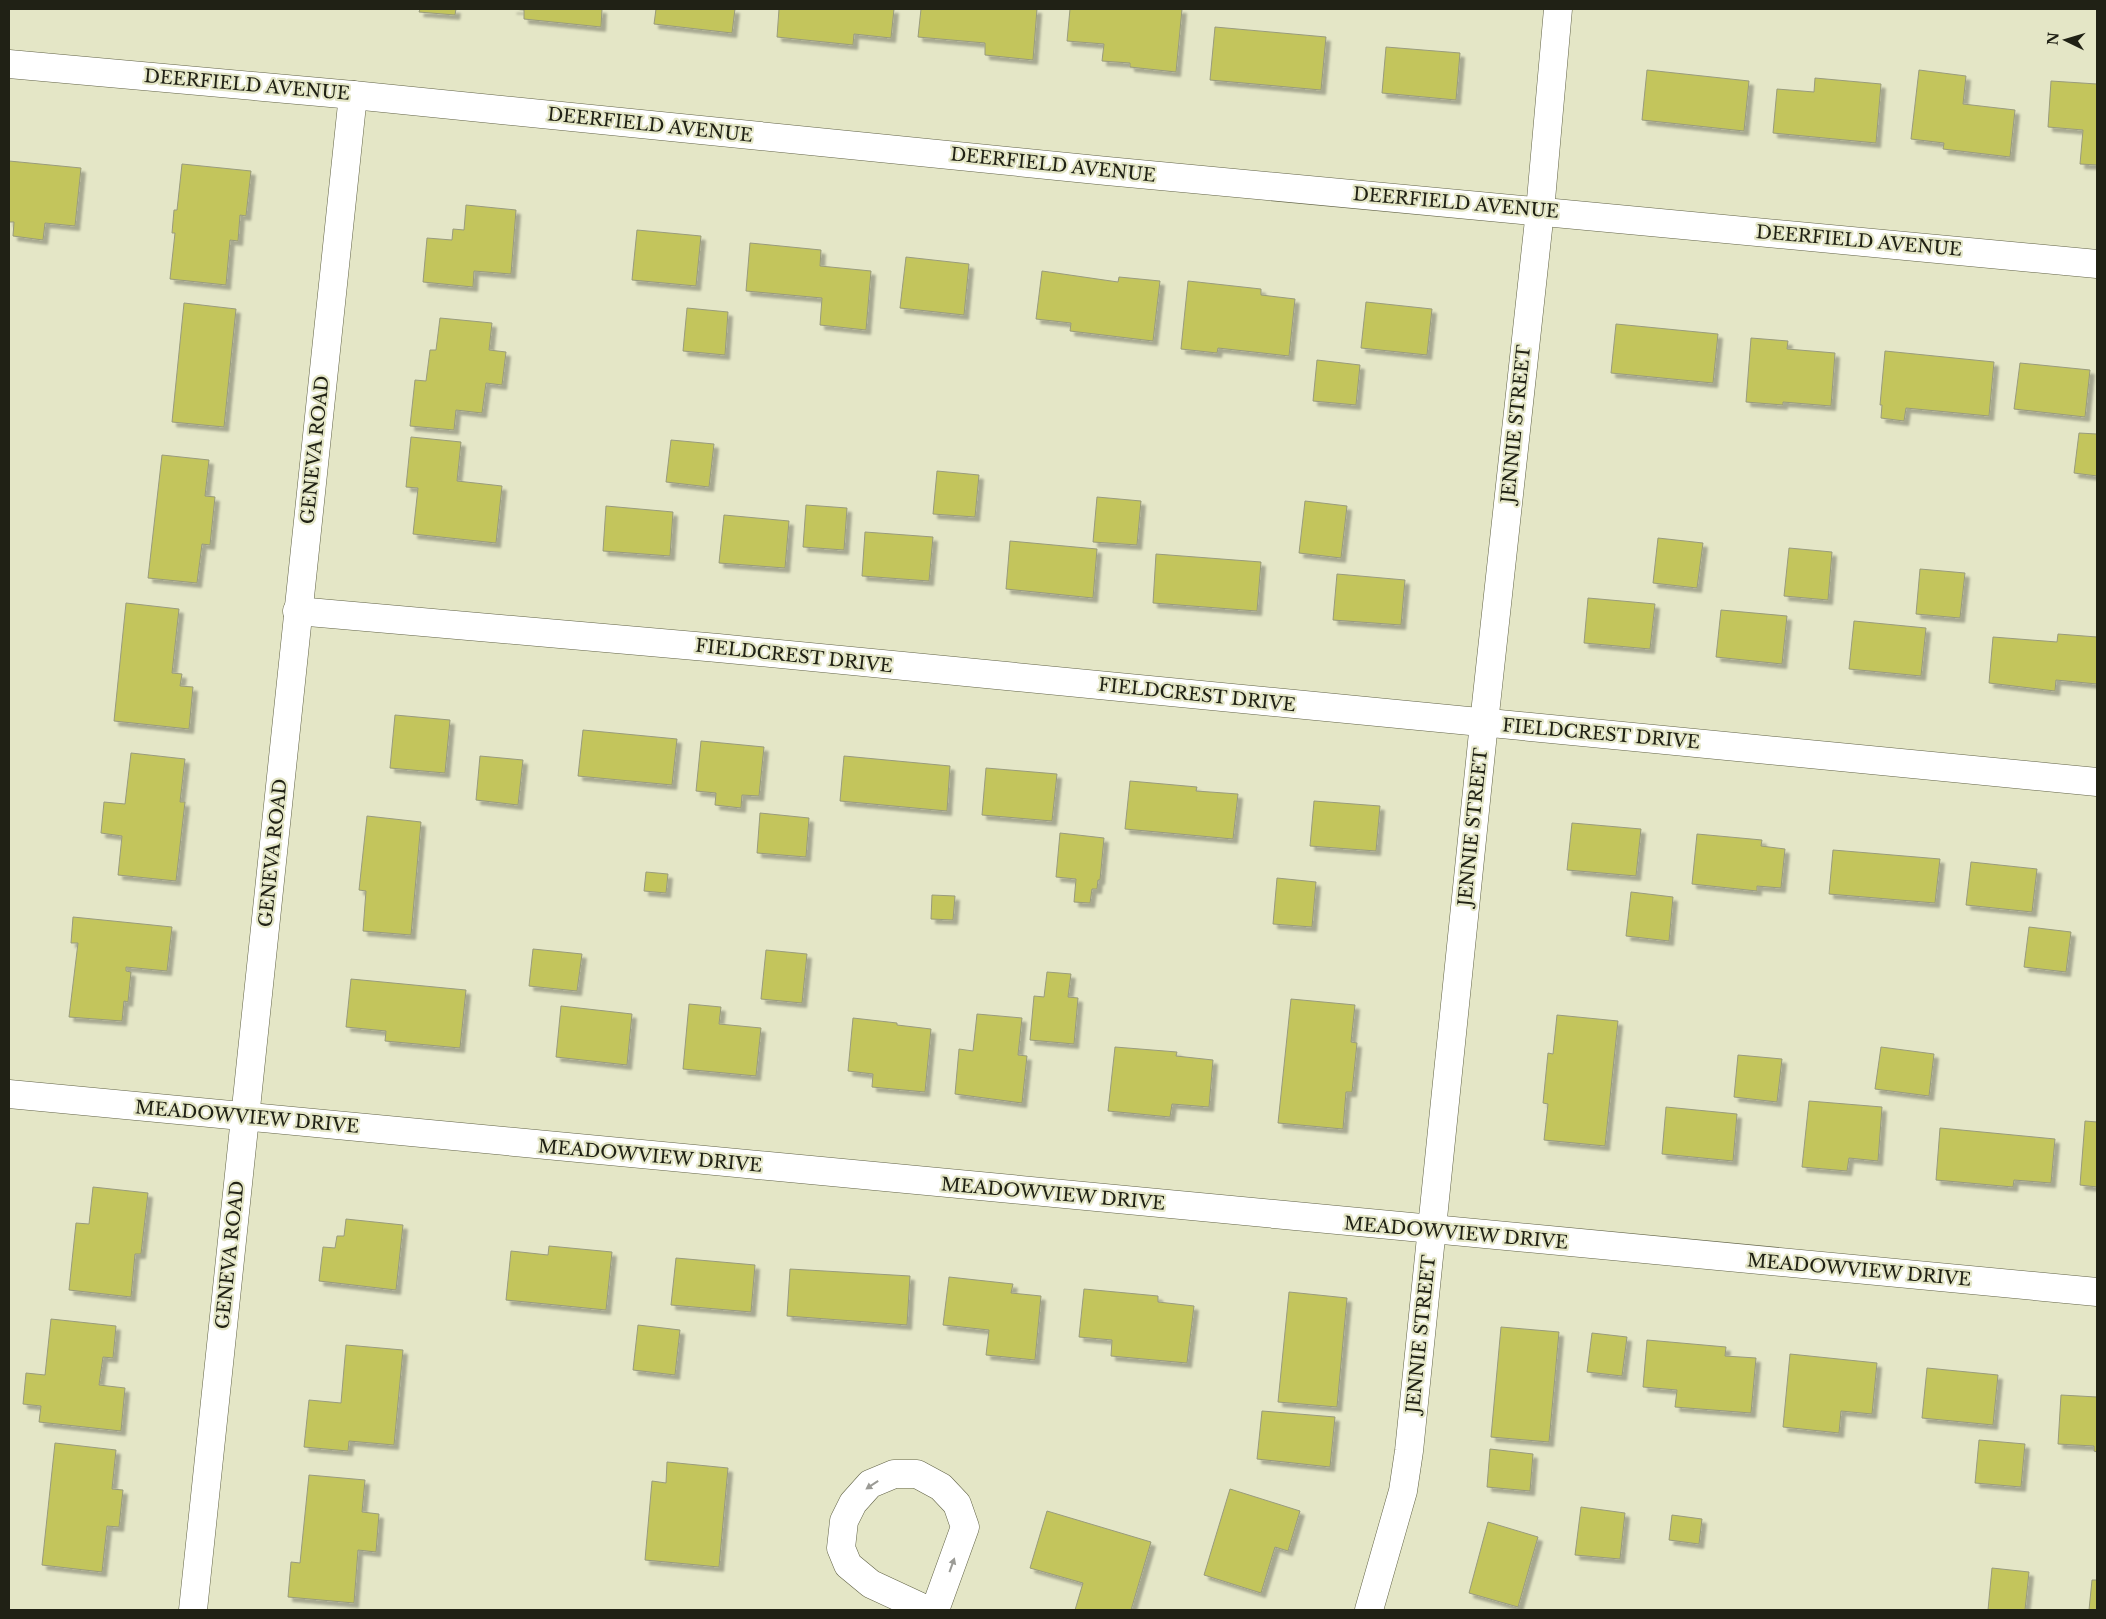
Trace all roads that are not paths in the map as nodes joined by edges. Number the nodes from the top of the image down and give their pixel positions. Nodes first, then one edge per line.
1 (1558, 9) edge
2 (9, 64) edge
3 (353, 95) junction
4 (1540, 211) junction
5 (2097, 264) edge
6 (298, 611) junction
7 (1484, 723) junction
8 (2097, 782) edge
9 (9, 1094) edge
10 (245, 1117) junction
11 (1431, 1230) junction
12 (2097, 1292) edge
13 (193, 1610) edge
14 (927, 1610) edge
15 (935, 1610) edge
16 (1369, 1610) edge

1 - 4 street, JENNIE STREET
2 - 3 street, DEERFIELD AVENUE
3 - 4 street, DEERFIELD AVENUE
3 - 6 street, GENEVA ROAD
4 - 5 street, DEERFIELD AVENUE
4 - 7 street, JENNIE STREET
6 - 7 street, FIELDCREST DRIVE
6 - 10 street, GENEVA ROAD
7 - 8 street, FIELDCREST DRIVE
7 - 11 street, JENNIE STREET
9 - 10 street, MEADOWVIEW DRIVE
10 - 11 street, MEADOWVIEW DRIVE
10 - 13 street, GENEVA ROAD
11 - 12 street, MEADOWVIEW DRIVE
11 - 16 street, JENNIE STREET
15 -> 14 street

